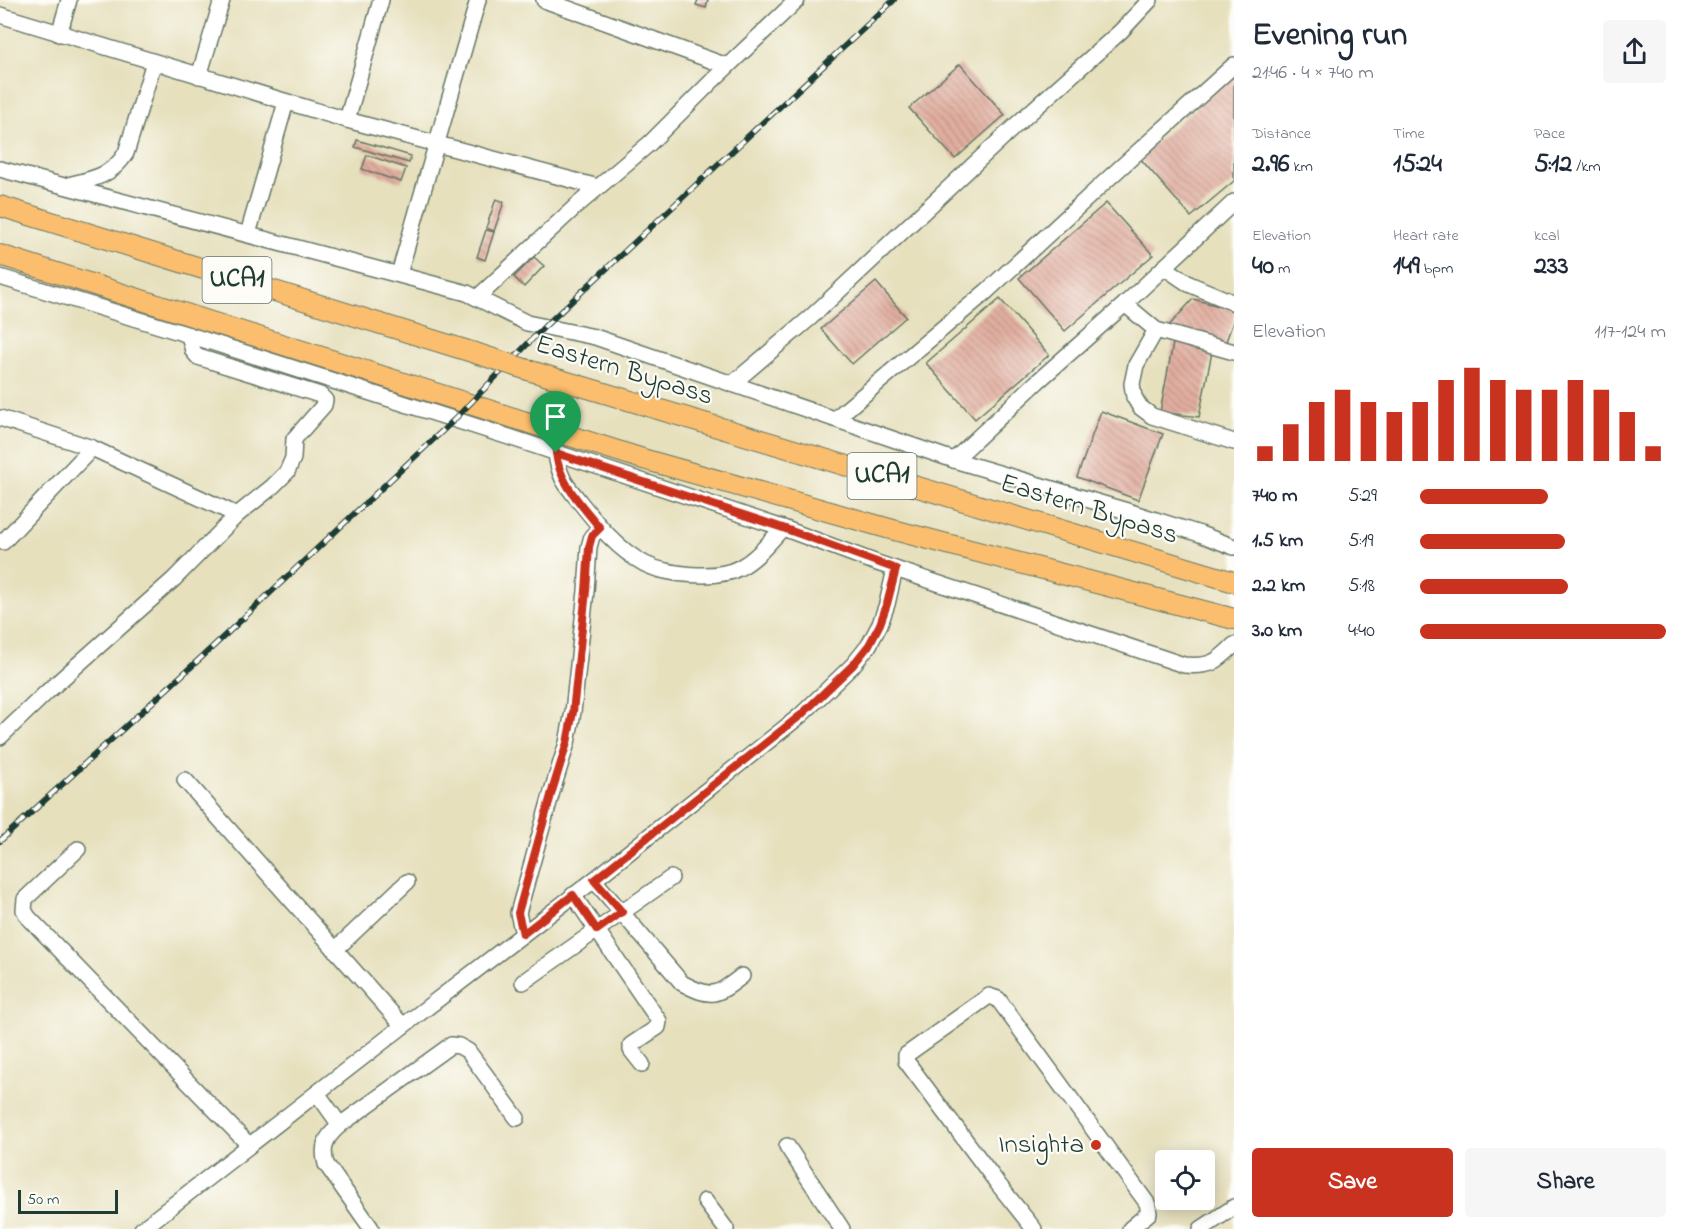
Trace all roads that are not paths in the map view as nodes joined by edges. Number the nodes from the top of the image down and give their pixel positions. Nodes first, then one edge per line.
1 (69, 0) edge
2 (222, 0) edge
3 (381, 0) edge
4 (478, 0) edge
5 (544, 0) edge
6 (797, 0) edge
7 (1150, 0) edge
8 (1, 18) edge
9 (59, 33) junction
10 (154, 62) junction
11 (1234, 65) edge
12 (727, 66) junction
13 (199, 76) junction
14 (285, 102) junction
15 (346, 120) junction
16 (436, 144) junction
17 (0, 169) edge
18 (66, 186) junction
19 (598, 187) junction
20 (1234, 202) edge
21 (0, 206) edge
22 (249, 234) junction
23 (0, 255) edge
24 (1164, 267) junction
25 (399, 274) junction
26 (0, 277) edge
27 (477, 298) junction
28 (1234, 303) edge
29 (1125, 304) junction
30 (1156, 330) junction
31 (189, 335) junction
32 (1234, 352) edge
33 (732, 384) junction
34 (0, 418) edge
35 (835, 419) junction
36 (1234, 442) edge
37 (92, 447) junction
38 (556, 453) junction
39 (954, 460) junction
40 (237, 515) junction
41 (600, 528) junction
42 (783, 528) junction
43 (1, 543) edge
44 (1234, 547) edge
45 (896, 569) junction
46 (1234, 582) edge
47 (1234, 619) edge
48 (1234, 645) edge
49 (0, 737) edge
50 (185, 780) dead end
51 (78, 849) dead end
52 (672, 878) dead end
53 (594, 880) junction
54 (407, 882) dead end
55 (573, 895) junction
56 (622, 912) junction
57 (597, 930) junction
58 (523, 934) junction
59 (335, 950) junction
60 (742, 976) dead end
61 (523, 982) dead end
62 (403, 1026) junction
63 (642, 1064) dead end
64 (317, 1093) junction
65 (517, 1118) dead end
66 (340, 1125) junction
67 (249, 1145) junction
68 (787, 1146) dead end
69 (705, 1201) dead end
70 (1234, 1207) edge
71 (371, 1228) edge
72 (142, 1229) edge
73 (726, 1229) edge
74 (842, 1229) edge
75 (1034, 1229) edge
76 (1130, 1229) edge
77 (1201, 1229) edge

1 - 9 street
2 - 13 street
3 - 15 street
4 - 16 street
5 - 12 street
6 - 12 street
7 - 33 street
8 - 9 street
9 - 10 street
10 - 13 street
10 - 18 street
11 - 35 street
12 - 19 street
13 - 14 street
14 - 15 street
14 - 22 street
15 - 16 street
16 - 19 street
16 - 25 street
17 - 18 street
18 - 22 street
19 - 27 street
20 - 24 street
21 - 46 main road, Eastern Bypass / UCA1, bridge
22 - 25 street
23 - 47 main road
24 - 28 street
24 - 29 street
25 - 27 street
26 - 31 street
27 - 33 street
29 - 30 street
29 - 39 street
30 - 32 street
30 - 36 street
31 - 38 street
31 - 40 street
33 - 35 street
34 - 37 street
35 - 39 street
37 - 40 street
37 - 43 street
38 - 41 street
38 - 42 street
39 - 44 street
40 - 49 street
41 - 42 street
41 - 58 street
42 - 45 street
45 - 48 street
45 - 53 street
50 - 59 street
51 - 67 street
52 - 56 street
53 - 55 street
53 - 56 street
54 - 59 street
55 - 57 street
55 - 58 street
56 - 57 street
56 - 60 street
57 - 61 street
57 - 63 street
58 - 62 street
59 - 62 street
62 - 64 street
64 - 66 street
64 - 67 street
65 - 66 street
66 - 71 street
67 - 72 street
68 - 74 street
69 - 73 street
70 - 77 street
75 - 76 street

